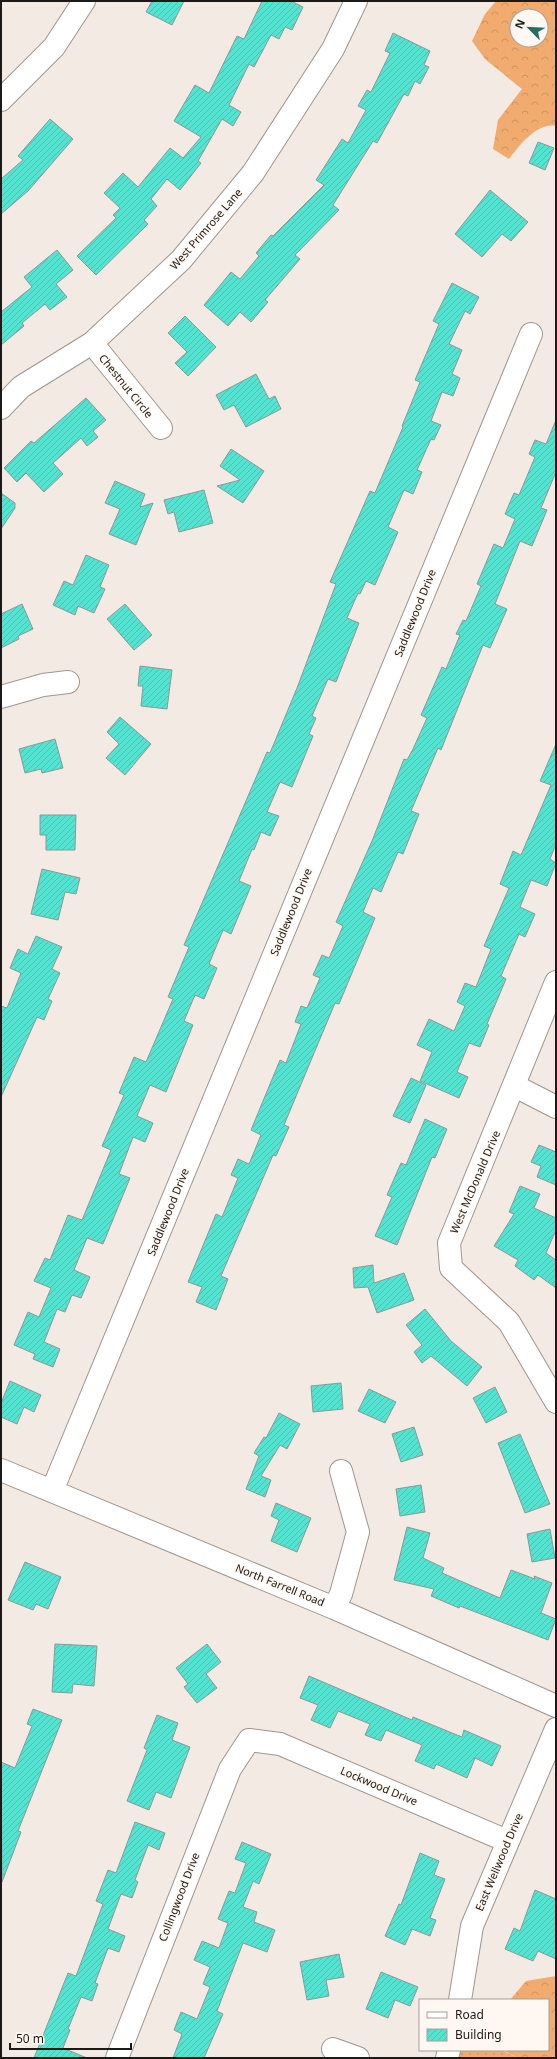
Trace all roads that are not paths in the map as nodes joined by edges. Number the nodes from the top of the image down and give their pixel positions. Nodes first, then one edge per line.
1 (84, 1) edge
2 (356, 1) edge
3 (1, 100) edge
4 (531, 334) dead end
5 (92, 342) junction
6 (1, 408) edge
7 (161, 428) dead end
8 (68, 682) dead end
9 (1, 697) edge
10 (556, 982) edge
11 (515, 1086) junction
12 (556, 1107) edge
13 (556, 1402) edge
14 (1, 1470) edge
15 (341, 1471) dead end
16 (52, 1491) junction
17 (334, 1608) junction
18 (556, 1706) edge
19 (556, 1729) edge
20 (249, 1740) joint
21 (507, 1841) junction
22 (460, 1999) edge
23 (333, 2049) dead end
24 (117, 2058) edge
25 (358, 2058) edge

1 - 3 street
2 - 5 street, West Primrose Lane
4 - 16 street, Saddlewood Drive
5 - 6 street, West Primrose Lane
5 - 7 street, Chestnut Circle
8 - 9 street
10 - 11 street, West McDonald Drive
11 - 12 street
11 - 13 street, West McDonald Drive
14 - 16 street, North Farrell Road
15 - 17 street
16 - 17 street, North Farrell Road
17 - 18 street, North Farrell Road
19 - 21 street, East Wellwood Drive
20 - 21 street, Lockwood Drive
20 - 24 street, Collingwood Drive
21 - 22 street, East Wellwood Drive
23 - 25 street

